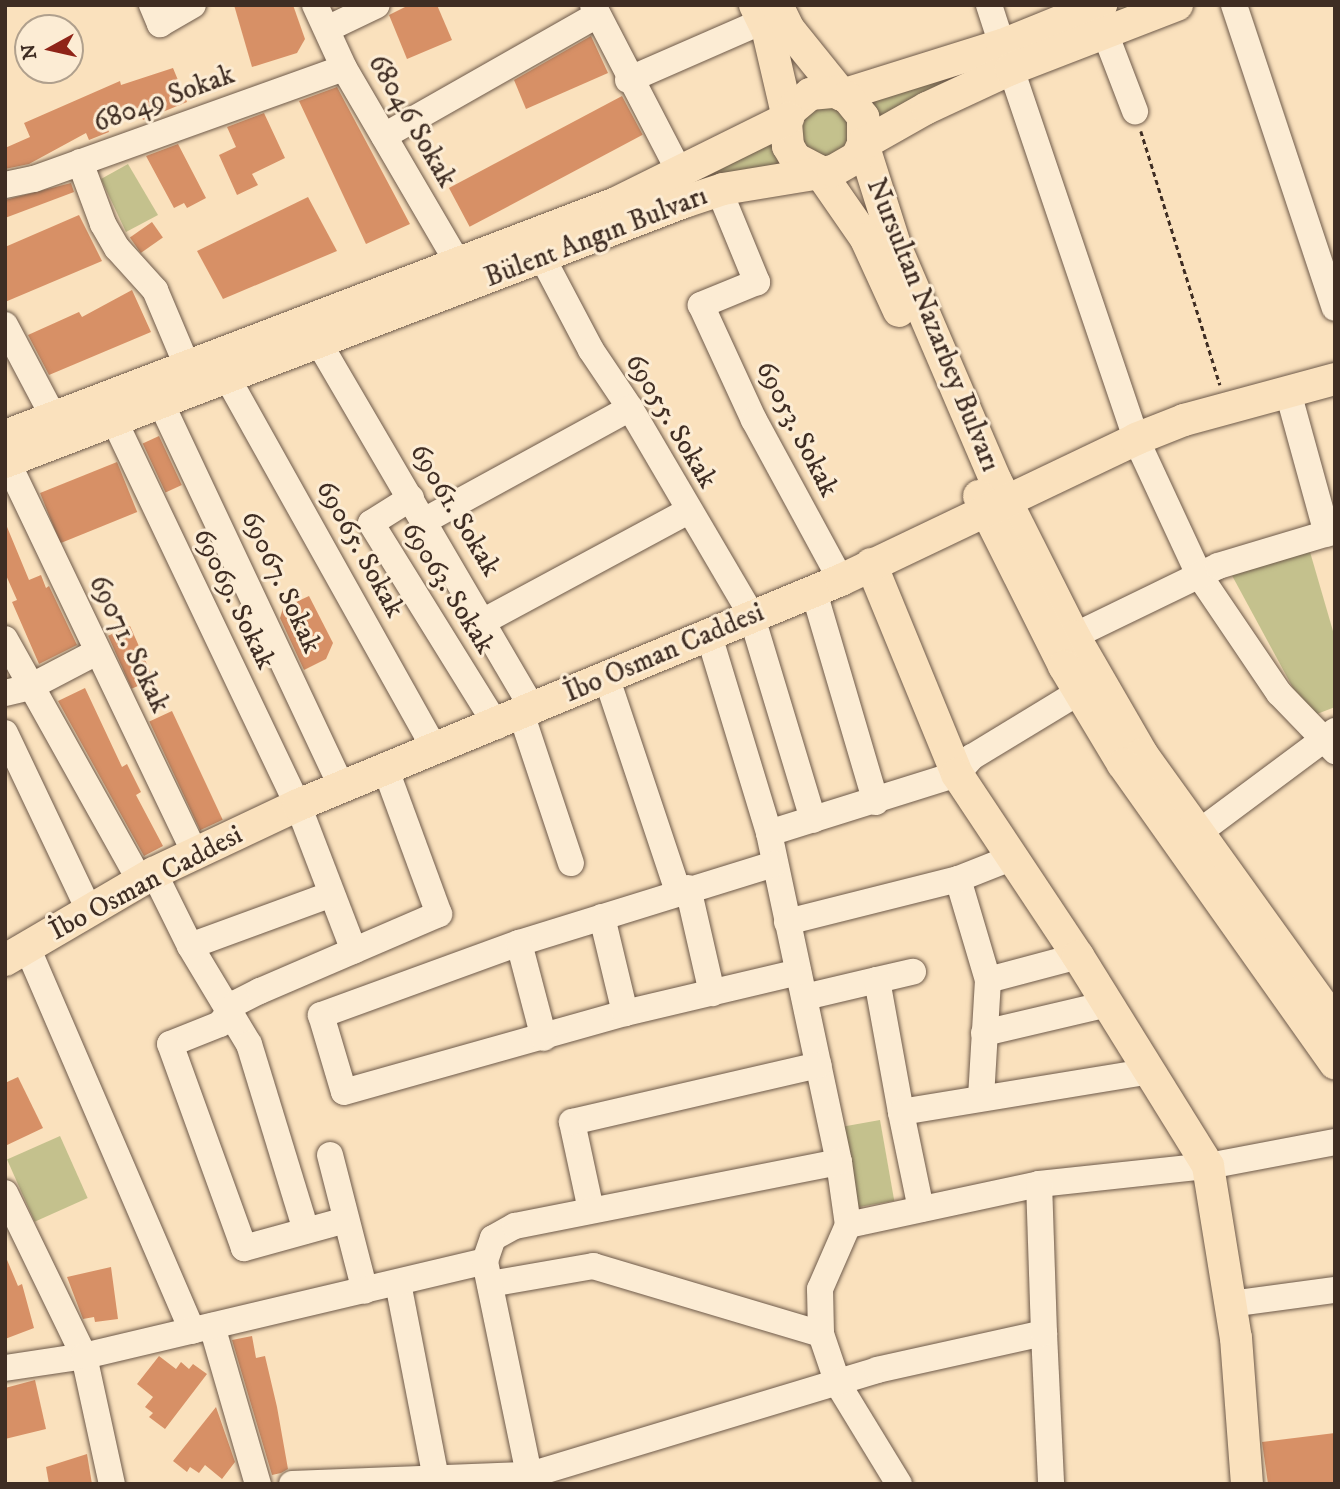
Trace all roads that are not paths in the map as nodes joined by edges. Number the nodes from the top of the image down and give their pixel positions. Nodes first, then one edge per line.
1 (152, 5) edge
2 (192, 5) edge
3 (315, 5) edge
4 (377, 5) edge
5 (989, 5) edge
6 (1177, 5) edge
7 (1234, 5) edge
8 (595, 10) edge
9 (765, 10) edge
10 (1103, 19) edge
11 (327, 29) junction
12 (1007, 57) junction
13 (344, 68) junction
14 (628, 80) junction
15 (842, 95) junction
16 (1135, 111) road end
17 (788, 118) junction
18 (384, 136) junction
19 (863, 144) junction
20 (80, 162) junction
21 (819, 171) junction
22 (680, 173) junction
23 (5, 185) edge
24 (719, 190) junction
25 (542, 257) junction
26 (459, 265) junction
27 (1335, 308) edge
28 (5, 325) edge
29 (319, 343) junction
30 (188, 368) junction
31 (228, 379) junction
32 (1335, 379) edge
33 (1288, 392) junction
34 (161, 403) junction
35 (630, 408) junction
36 (54, 418) junction
37 (114, 420) junction
38 (1136, 439) junction
39 (6, 453) edge
40 (418, 509) junction
41 (996, 509) junction
42 (688, 511) junction
43 (1331, 533) edge
44 (871, 564) junction
45 (1199, 575) junction
46 (827, 586) junction
47 (751, 614) junction
48 (484, 621) junction
49 (708, 632) junction
50 (1074, 636) junction
51 (5, 639) edge
52 (97, 652) junction
53 (606, 676) junction
54 (18, 690) edge
55 (1079, 692) junction
56 (518, 717) junction
57 (5, 733) edge
58 (1331, 739) edge
59 (436, 751) junction
60 (386, 770) junction
61 (957, 774) junction
62 (343, 789) junction
63 (876, 802) junction
64 (298, 805) junction
65 (813, 820) junction
66 (769, 833) junction
67 (1198, 833) junction
68 (195, 854) junction
69 (1011, 858) junction
70 (571, 863) dead end
71 (774, 864) junction
72 (147, 877) junction
73 (958, 878) junction
74 (683, 889) junction
75 (329, 895) junction
76 (89, 910) junction
77 (602, 917) junction
78 (787, 922) junction
79 (519, 943) junction
80 (190, 946) junction
81 (354, 951) junction
82 (16, 953) edge
83 (1078, 956) junction
84 (798, 972) junction
85 (913, 972) dead end
86 (877, 980) junction
87 (988, 980) junction
88 (712, 993) junction
89 (805, 998) junction
90 (1108, 1004) junction
91 (229, 1012) junction
92 (625, 1013) junction
93 (1335, 1023) edge
94 (984, 1033) junction
95 (544, 1038) junction
96 (1335, 1063) edge
97 (819, 1065) junction
98 (1151, 1071) junction
99 (981, 1098) junction
100 (901, 1112) junction
101 (1335, 1142) edge
102 (330, 1155) dead end
103 (839, 1162) junction
104 (1208, 1166) junction
105 (1039, 1184) junction
106 (5, 1193) edge
107 (921, 1209) junction
108 (591, 1210) junction
109 (346, 1220) junction
110 (848, 1224) junction
111 (306, 1231) junction
112 (487, 1273) junction
113 (397, 1283) junction
114 (1335, 1290) edge
115 (365, 1291) junction
116 (1231, 1304) junction
117 (202, 1329) junction
118 (1044, 1333) junction
119 (821, 1334) junction
120 (83, 1356) junction
121 (5, 1368) edge
122 (838, 1384) junction
123 (531, 1480) edge
124 (438, 1481) edge
125 (112, 1484) edge
126 (258, 1484) edge
127 (292, 1484) edge
128 (898, 1484) edge
129 (1051, 1484) edge
130 (1247, 1484) edge

1 - 2 street
3 - 11 street, 68046 Sokak
4 - 11 street
5 - 12 street
6 - 10 main road, Bülent Angın Bulvarı
7 - 27 street
8 - 14 street
8 - 18 street
9 - 14 street
9 - 15 main road
9 - 17 main road
10 - 12 main road, Bülent Angın Bulvarı
10 - 16 street
11 - 13 street, 68046 Sokak
12 - 15 main road, Bülent Angın Bulvarı
12 - 19 main road, Bülent Angın Bulvarı
12 - 38 street
13 - 18 street, 68046 Sokak
13 - 20 street, 68049 Sokak
14 - 22 street
15 - 17 main road, Bülent Angın Bulvarı
15 - 19 main road
17 - 21 main road
17 - 22 main road, Bülent Angın Bulvarı
18 - 26 street, 68046 Sokak
19 - 21 main road, Bülent Angın Bulvarı
19 - 41 main road, Nursultan Nazarbey Bulvarı
20 - 23 street, 68049 Sokak
20 - 30 street
21 - 24 main road, Bülent Angın Bulvarı
21 - 41 main road, Nursultan Nazarbey Bulvarı
22 - 26 main road, Bülent Angın Bulvarı
24 - 25 main road, Bülent Angın Bulvarı
24 - 46 street, 69053. Sokak
25 - 29 main road, Bülent Angın Bulvarı
25 - 35 street, 69055. Sokak
26 - 30 main road, Bülent Angın Bulvarı
28 - 36 street
29 - 31 main road, Bülent Angın Bulvarı
29 - 40 street, 69061. Sokak
30 - 36 main road, Bülent Angın Bulvarı
31 - 34 main road, Bülent Angın Bulvarı
31 - 59 street, 69065. Sokak
32 - 33 main road, İbo Osman Caddesi
33 - 38 main road, İbo Osman Caddesi
33 - 43 street
34 - 37 main road, Bülent Angın Bulvarı
34 - 62 street, 69067. Sokak
35 - 40 street
35 - 42 street, 69055. Sokak
36 - 39 main road, Bülent Angın Bulvarı
37 - 39 main road, Bülent Angın Bulvarı
37 - 64 street, 69069. Sokak
38 - 41 main road, İbo Osman Caddesi
38 - 45 street
39 - 52 street, 69071. Sokak
40 - 48 street, 69061. Sokak
40 - 56 street, 69063. Sokak
41 - 44 main road, İbo Osman Caddesi
41 - 50 main road
41 - 55 main road
42 - 47 street, 69055. Sokak
42 - 48 street
43 - 45 street
44 - 46 main road, İbo Osman Caddesi
44 - 61 main road
45 - 50 street
45 - 58 street
46 - 47 main road, İbo Osman Caddesi
46 - 63 street, 69053. Sokak
47 - 49 main road, İbo Osman Caddesi
47 - 65 street, 69055. Sokak
48 - 56 street, 69061. Sokak
49 - 53 main road, İbo Osman Caddesi
49 - 66 street
50 - 67 main road
51 - 54 street
52 - 54 street
52 - 68 street, 69071. Sokak
53 - 56 main road, İbo Osman Caddesi
53 - 74 street
54 - 72 street
55 - 61 street
55 - 96 main road
56 - 59 main road, İbo Osman Caddesi
56 - 70 street
57 - 76 street
58 - 67 street
59 - 60 main road, İbo Osman Caddesi
60 - 62 main road, İbo Osman Caddesi
60 - 81 street
61 - 63 street
61 - 69 main road
62 - 64 main road, İbo Osman Caddesi
63 - 65 street
64 - 68 main road, İbo Osman Caddesi
64 - 75 street, 69069. Sokak
65 - 66 street
66 - 71 street
67 - 93 main road
68 - 72 main road, İbo Osman Caddesi
69 - 73 street
69 - 83 main road
71 - 74 street
71 - 78 street
72 - 76 main road, İbo Osman Caddesi
72 - 80 street
73 - 78 street
73 - 87 street
74 - 77 street
74 - 88 street
75 - 80 street
75 - 81 street, 69069. Sokak
76 - 82 main road, İbo Osman Caddesi
77 - 79 street
77 - 92 street
78 - 84 street
79 - 95 street
79 - 95 street
80 - 91 street
81 - 91 street
82 - 117 street
83 - 87 street
83 - 90 main road
84 - 88 street
84 - 89 street
85 - 86 street
86 - 89 street
86 - 100 street
87 - 94 street
88 - 92 street
89 - 97 street
90 - 94 street
90 - 98 main road
91 - 111 street
91 - 111 street
92 - 95 street
94 - 99 street
97 - 103 street
97 - 108 street
98 - 99 street
98 - 104 main road
99 - 100 street
100 - 107 street
101 - 104 street
102 - 109 street
103 - 108 street
103 - 110 street
104 - 105 street
104 - 116 main road
105 - 107 street
105 - 118 street
106 - 120 street
107 - 110 street
108 - 112 street
109 - 111 street
109 - 115 street
110 - 119 street
112 - 113 street
112 - 119 street
112 - 123 street
113 - 115 street
113 - 124 street
114 - 116 street
115 - 117 street
116 - 130 main road
117 - 120 street
117 - 126 street
118 - 122 street
118 - 129 street
119 - 122 street
120 - 121 street
120 - 125 street
122 - 123 street
122 - 128 street
123 - 124 street
124 - 127 street

